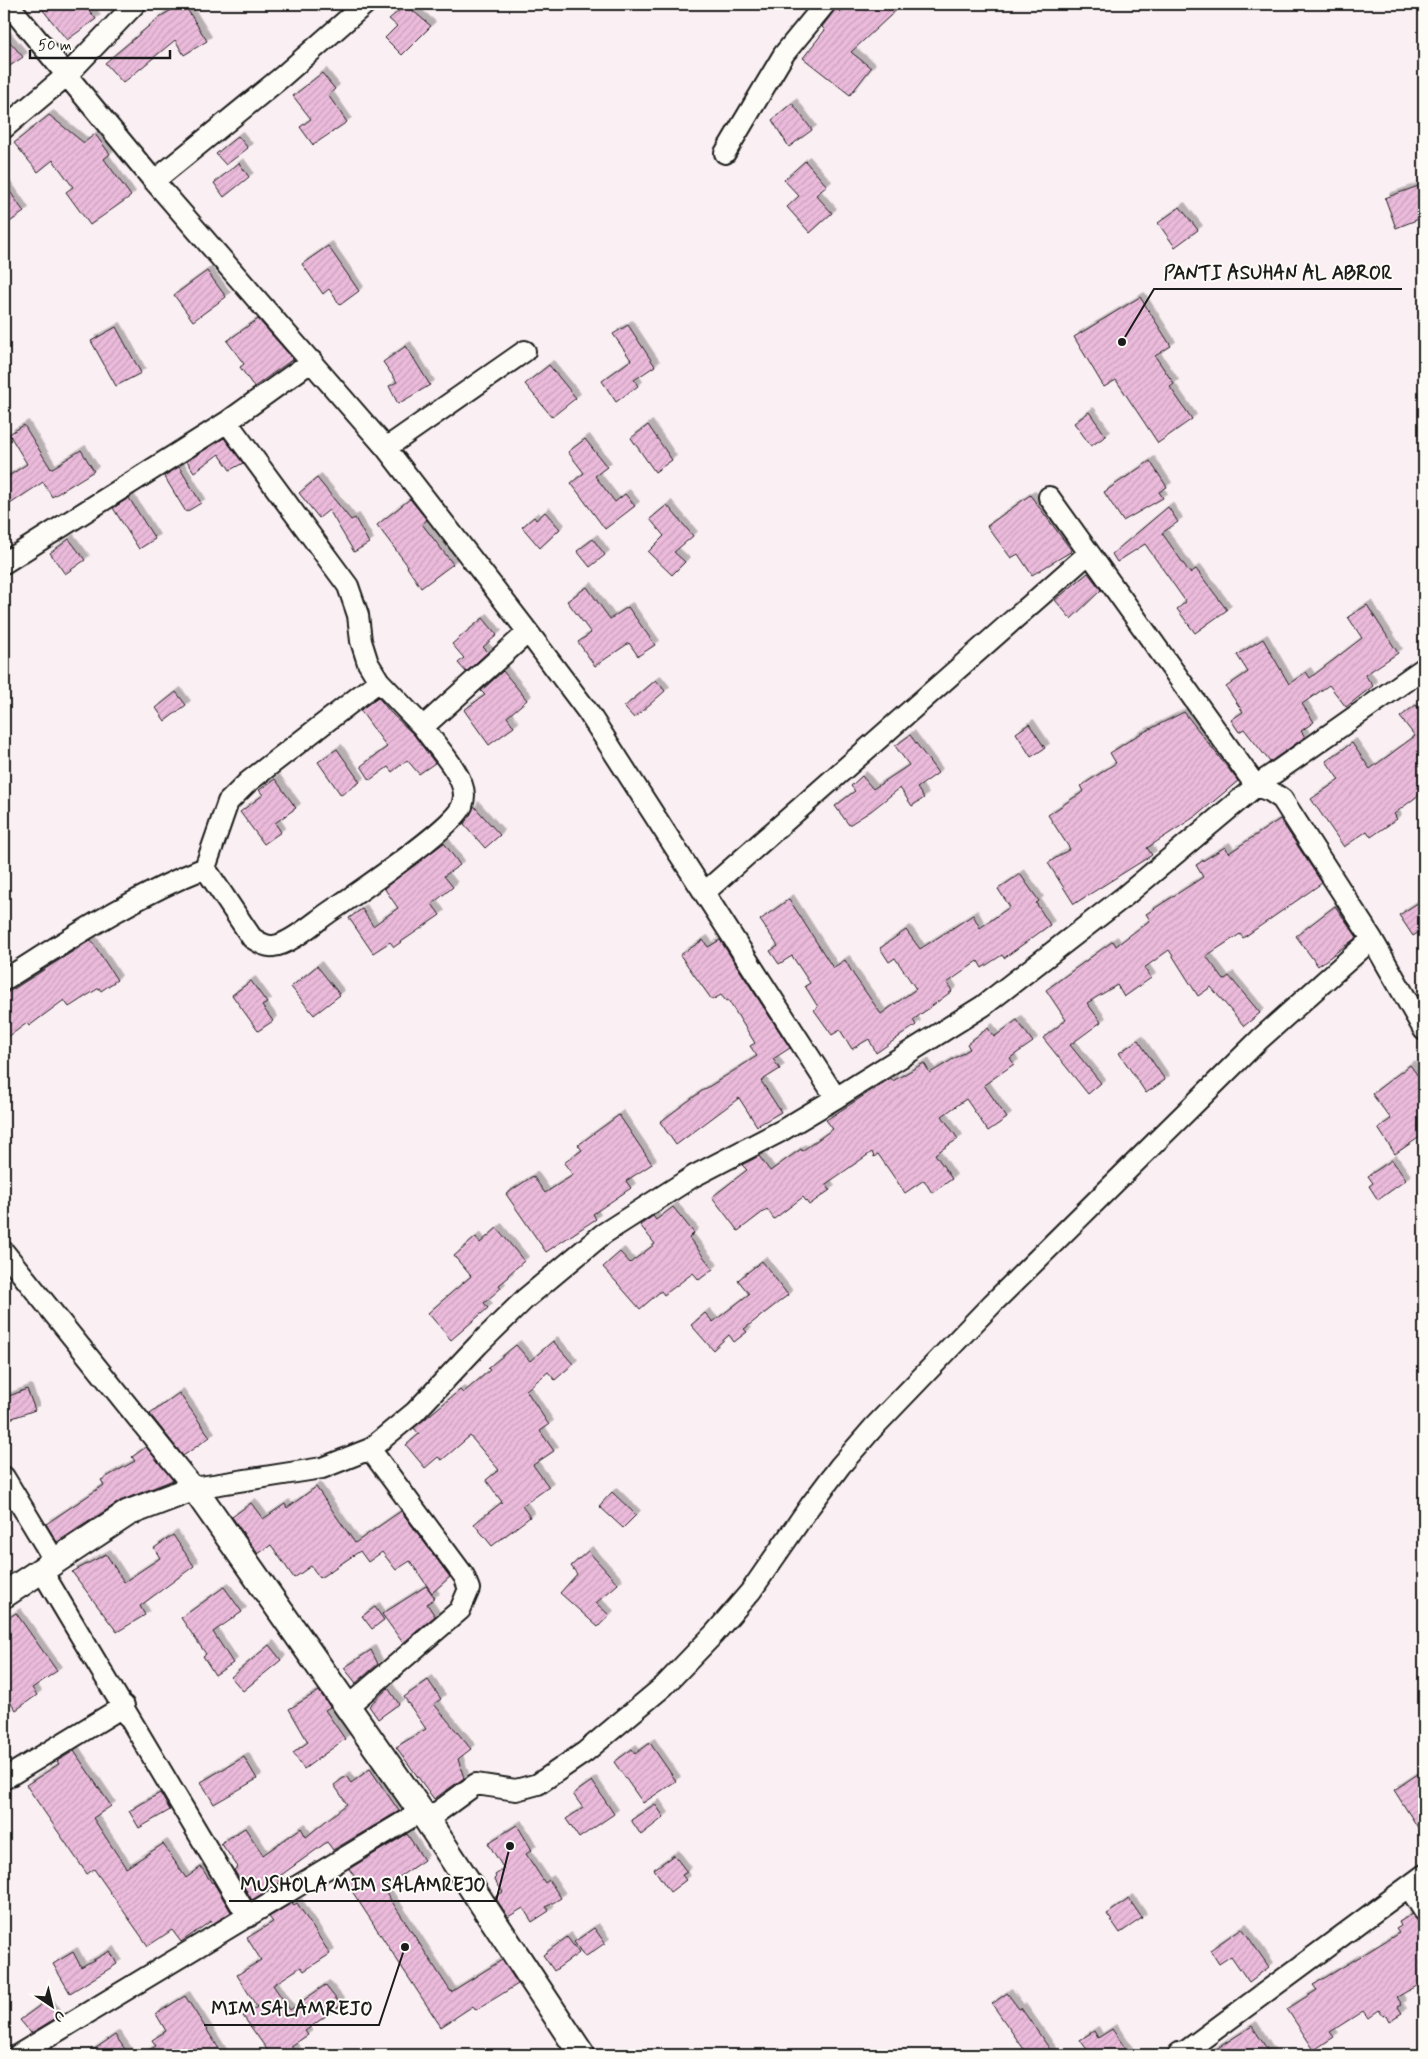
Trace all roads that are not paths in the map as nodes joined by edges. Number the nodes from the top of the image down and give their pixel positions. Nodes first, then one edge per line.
1 (8, 4) edge
2 (135, 4) edge
3 (365, 4) edge
4 (825, 4) edge
5 (67, 75) junction
6 (4, 128) edge
7 (724, 153) dead end
8 (154, 182) junction
9 (526, 351) dead end
10 (312, 360) junction
11 (228, 422) junction
12 (386, 448) junction
13 (1049, 497) dead end
14 (1089, 553) junction
15 (4, 563) edge
16 (528, 632) junction
17 (1424, 668) edge
18 (379, 681) junction
19 (423, 727) junction
20 (1256, 786) junction
21 (205, 868) junction
22 (705, 892) junction
23 (1372, 939) junction
24 (4, 980) edge
25 (1424, 1030) edge
26 (836, 1098) junction
27 (4, 1252) edge
28 (370, 1449) junction
29 (4, 1477) edge
30 (194, 1488) junction
31 (49, 1567) junction
32 (4, 1594) edge
33 (124, 1706) junction
34 (347, 1707) junction
35 (4, 1779) edge
36 (423, 1816) junction
37 (1416, 1881) edge
38 (1424, 1911) edge
39 (248, 1917) junction
40 (18, 2055) edge
41 (582, 2055) edge
42 (1182, 2055) edge

1 - 5 street
2 - 5 street
3 - 8 street
4 - 7 street
5 - 6 street
5 - 8 street
8 - 10 street
9 - 12 street
10 - 11 street
10 - 12 street
11 - 15 street
11 - 18 street
12 - 16 street
13 - 14 street
14 - 20 street
14 - 22 street
16 - 19 street
16 - 22 street
17 - 20 street
18 - 19 street
18 - 21 street
19 - 21 street
20 - 23 street
20 - 26 street
21 - 24 street
22 - 26 street
23 - 25 street
23 - 36 street
26 - 28 street
27 - 30 street
28 - 30 street
28 - 34 street
29 - 31 street
30 - 31 street
30 - 34 street
31 - 32 street
31 - 33 street
33 - 35 street
33 - 39 street
34 - 36 street
36 - 39 street
36 - 41 street
37 - 38 street
37 - 42 street
39 - 40 street

